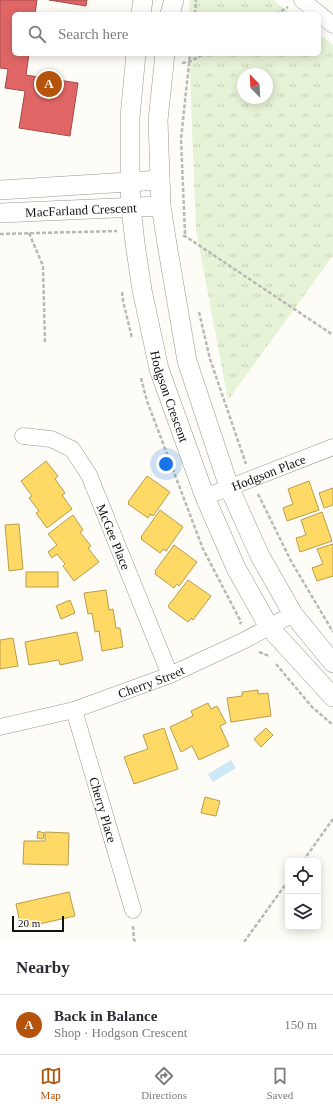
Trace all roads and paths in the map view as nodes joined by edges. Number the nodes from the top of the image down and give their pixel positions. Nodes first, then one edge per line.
1 (143, 0) edge
2 (174, 0) edge
3 (196, 0) edge
4 (302, 0) edge
5 (141, 12) edge
6 (171, 12) edge
7 (195, 12) edge
8 (317, 12) edge
9 (321, 15) edge
10 (333, 25) edge
11 (136, 56) edge
12 (165, 56) edge
13 (190, 56) edge
14 (160, 180) junction
15 (130, 182) junction
16 (0, 190) edge
17 (161, 206) junction
18 (131, 208) junction
19 (0, 213) edge
20 (118, 231) dead end
21 (29, 233) junction
22 (0, 234) edge
23 (185, 236) junction
24 (186, 243) dead end
25 (198, 310) dead end
26 (333, 336) edge
27 (45, 343) dead end
28 (24, 436) dead end
29 (333, 448) edge
30 (251, 479) junction
31 (230, 487) junction
32 (205, 497) junction
33 (293, 614) junction
34 (269, 627) junction
35 (333, 632) edge
36 (333, 663) edge
37 (170, 675) junction
38 (333, 697) edge
39 (74, 710) junction
40 (0, 727) edge
41 (333, 819) edge
42 (304, 858) edge
43 (285, 885) edge
44 (133, 910) dead end
45 (244, 942) edge

1 - 5 street
2 - 6 street
3 - 7 path
4 - 8 street
9 - 10 street
11 - 15 street, Hodgson Crescent
12 - 14 street, Hodgson Crescent
13 - 23 path
14 - 15 street, MacFarland Crescent
14 - 17 street, Hodgson Crescent
15 - 16 street, MacFarland Crescent
15 - 18 street, Hodgson Crescent
17 - 18 street, MacFarland Crescent
17 - 31 street, Hodgson Crescent
18 - 19 street, MacFarland Crescent
18 - 32 street, Hodgson Crescent
20 - 21 path
21 - 22 path
21 - 27 path
23 - 24 path
23 - 26 path
25 - 30 path
28 - 37 street, McGee Place
29 - 30 street, Hodgson Place
30 - 31 street, Hodgson Place
30 - 35 path
31 - 32 street, Hodgson Place
31 - 33 street, Hodgson Crescent
32 - 34 street, Hodgson Crescent
33 - 34 street, Cherry Street
33 - 36 street, Hodgson Crescent
34 - 37 street, Cherry Street
34 - 38 street, Hodgson Crescent
37 - 39 street, Cherry Street
39 - 40 street, Cherry Street
39 - 44 street, Cherry Place
41 - 42 path
43 - 45 path

